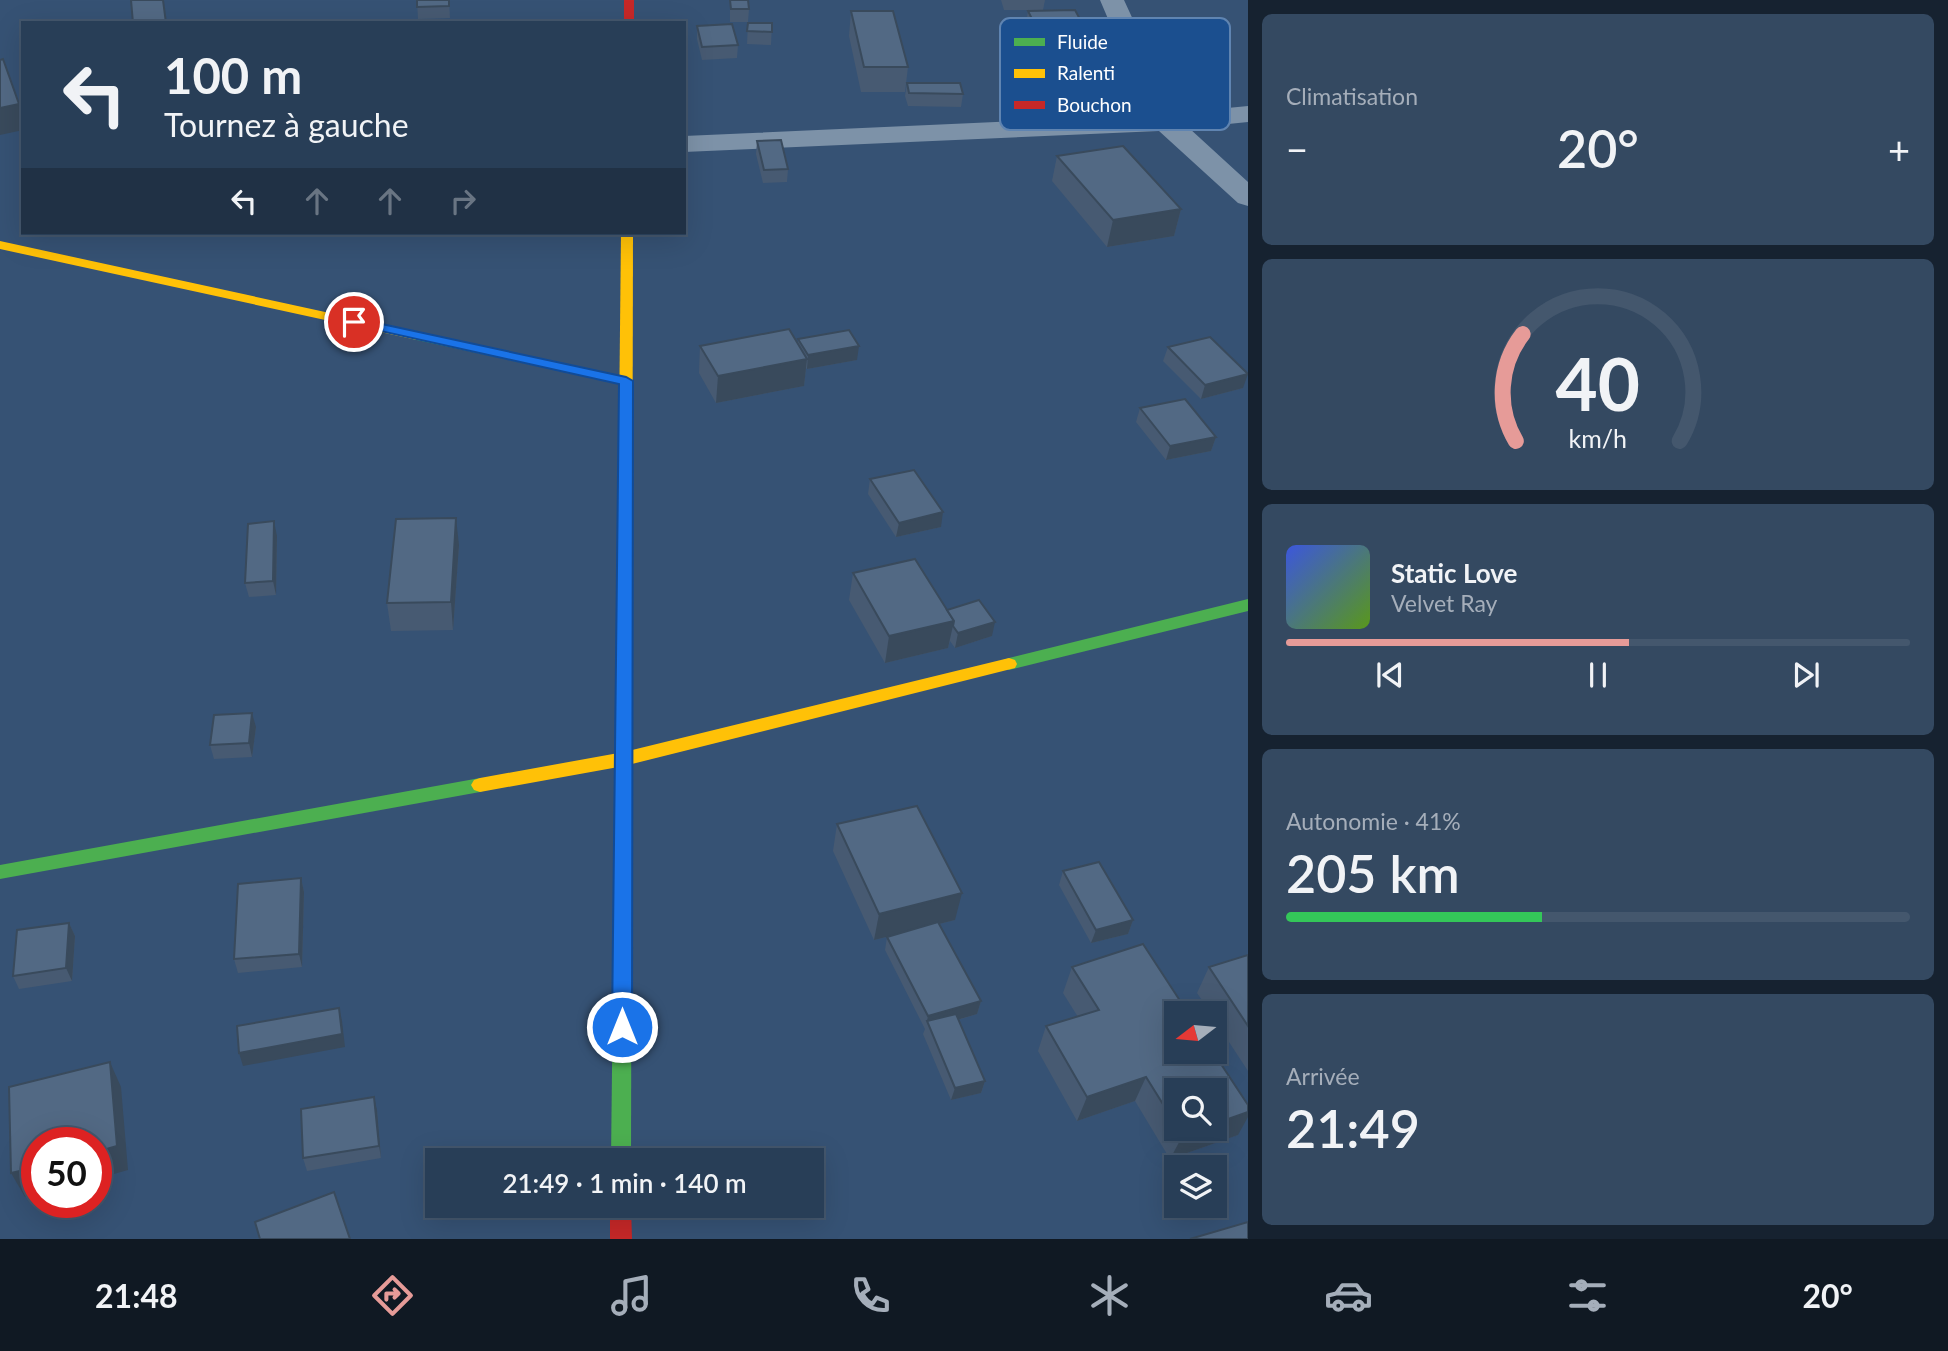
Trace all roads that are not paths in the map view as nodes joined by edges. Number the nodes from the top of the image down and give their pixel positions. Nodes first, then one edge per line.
1 (629, 0) edge
2 (1112, 0) edge
3 (1120, 18) edge
4 (629, 21) edge
5 (1248, 114) edge
6 (1230, 116) edge
7 (1000, 130) edge
8 (1175, 130) edge
9 (686, 144) edge
10 (1248, 197) edge
11 (627, 235) edge
12 (0, 245) edge
13 (626, 381) junction
14 (1248, 605) edge
15 (624, 759) junction
16 (0, 872) edge
17 (621, 1148) edge
18 (621, 1218) edge
19 (621, 1239) edge

1 - 4 street
2 - 3 street
5 - 6 street
7 - 9 street
8 - 10 street
11 - 13 street
12 - 13 street
13 - 15 street
14 - 15 street
15 - 16 street
15 - 17 street
18 - 19 street

